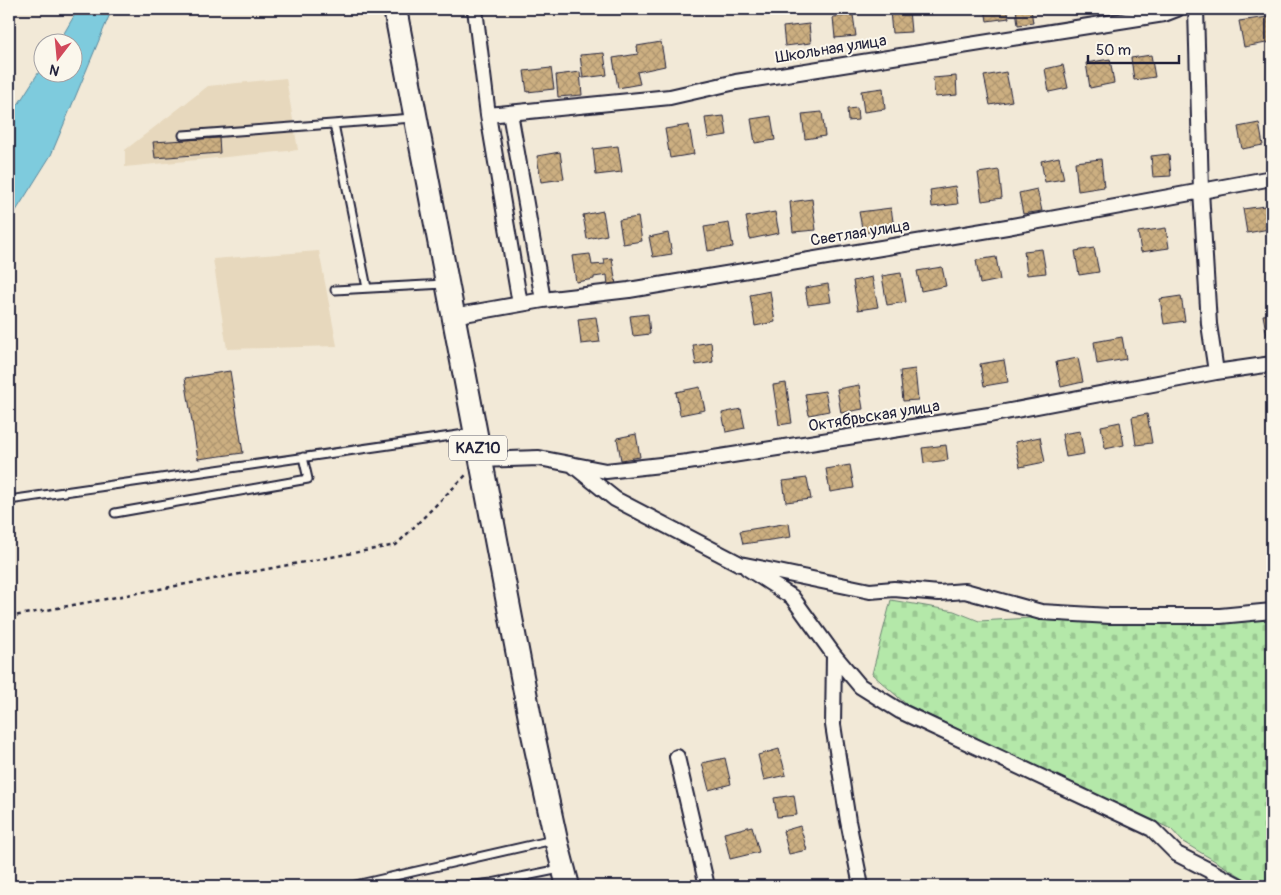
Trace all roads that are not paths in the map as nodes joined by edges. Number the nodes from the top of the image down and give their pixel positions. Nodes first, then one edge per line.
1 (395, 9) edge
2 (475, 9) edge
3 (1177, 9) edge
4 (1196, 9) edge
5 (510, 112) junction
6 (488, 115) junction
7 (416, 118) junction
8 (334, 124) junction
9 (183, 135) dead end
10 (1272, 178) edge
11 (1201, 191) junction
12 (447, 284) junction
13 (367, 288) junction
14 (336, 290) dead end
15 (543, 300) junction
16 (520, 304) junction
17 (453, 316) junction
18 (1272, 364) edge
19 (1216, 372) junction
20 (475, 433) junction
21 (304, 457) junction
22 (480, 460) junction
23 (572, 464) junction
24 (9, 500) edge
25 (115, 512) dead end
26 (740, 564) junction
27 (1272, 611) edge
28 (834, 654) junction
29 (677, 757) dead end
30 (556, 840) junction
31 (565, 878) edge
32 (492, 884) edge
33 (351, 886) edge
34 (466, 886) edge
35 (707, 886) edge
36 (861, 886) edge
37 (1240, 886) edge

1 - 7 highway, KAZ10
2 - 6 street
3 - 5 street, Школьная улица
4 - 11 street
5 - 6 street, Школьная улица
5 - 15 street
6 - 16 street
7 - 8 lane
7 - 12 highway, KAZ10
8 - 9 lane
8 - 13 lane
10 - 11 street, Светлая улица
11 - 15 street, Светлая улица
11 - 19 street
12 - 13 lane
12 - 17 highway, KAZ10
13 - 14 lane
15 - 16 street, Светлая улица
16 - 17 street, Светлая улица
17 - 20 highway, KAZ10
18 - 19 street, Октябрьская улица
19 - 23 street, Октябрьская улица
20 - 21 lane
20 - 22 highway, KAZ10
21 - 24 lane
21 - 25 lane
22 - 23 street, Октябрьская улица
22 - 30 highway, KAZ10
23 - 26 street
26 - 27 street
26 - 28 street
28 - 36 street
28 - 37 street
29 - 35 street
30 - 31 highway, KAZ10
30 - 33 lane
31 - 32 lane
32 - 34 lane

